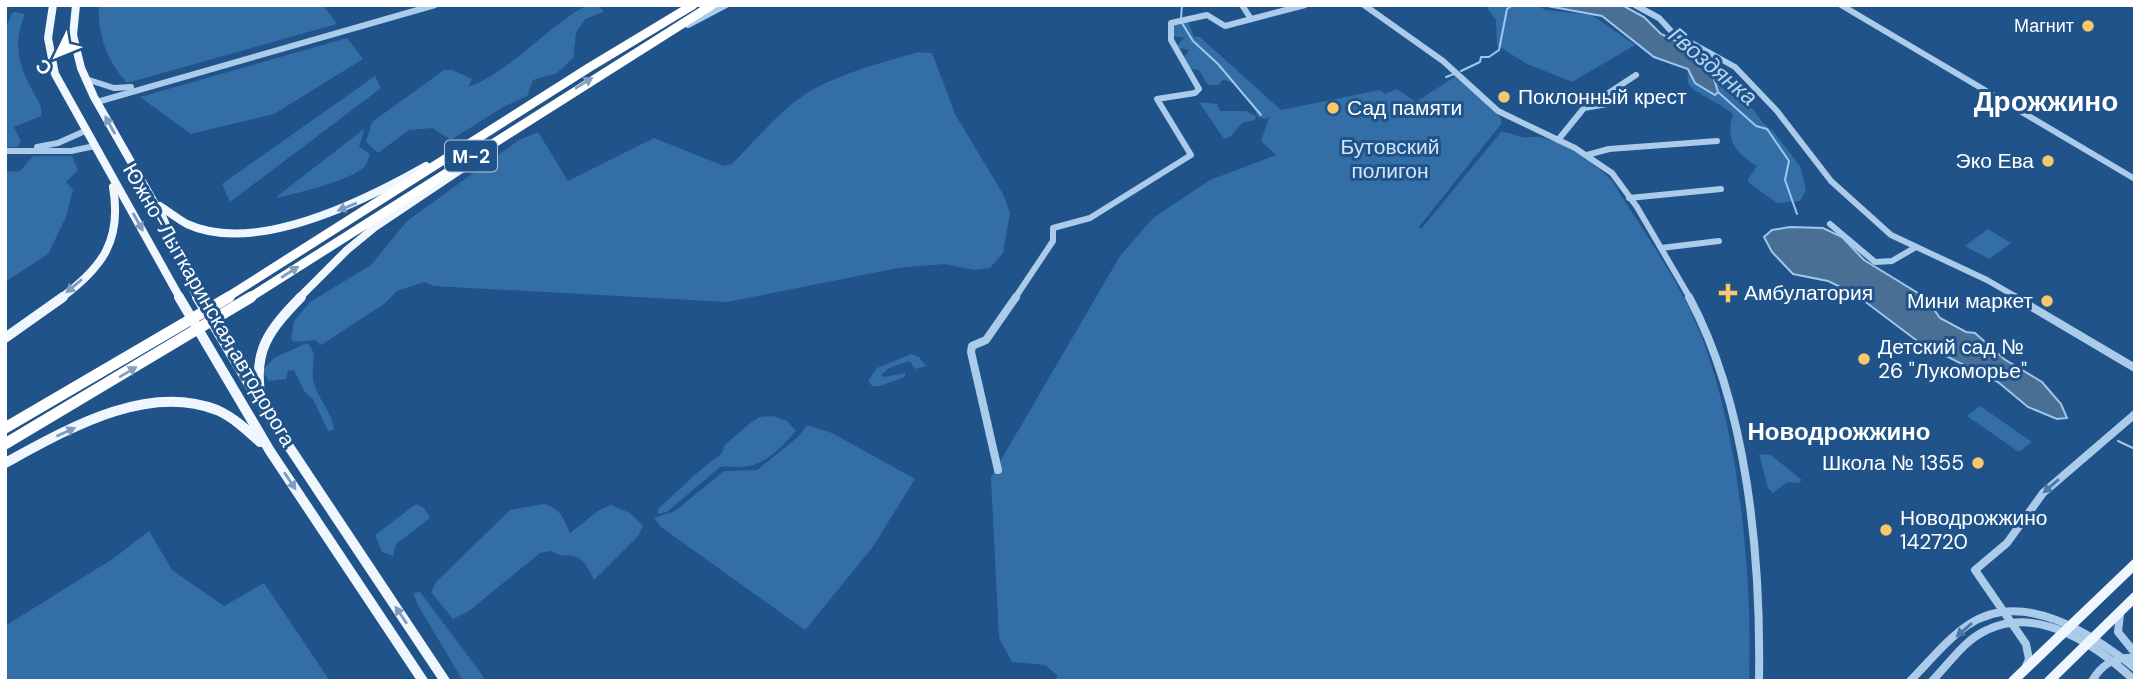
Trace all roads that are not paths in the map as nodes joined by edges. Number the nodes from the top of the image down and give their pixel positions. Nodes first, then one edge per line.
1 (53, 5) edge
2 (76, 5) edge
3 (422, 5) edge
4 (435, 5) edge
5 (693, 5) edge
6 (712, 5) edge
7 (726, 5) edge
8 (1241, 5) edge
9 (1305, 5) edge
10 (1364, 5) edge
11 (1635, 5) edge
12 (1841, 5) edge
13 (1251, 19) junction
14 (613, 65) junction
15 (1636, 75) dead end
16 (86, 79) junction
17 (555, 89) junction
18 (564, 96) junction
19 (97, 102) junction
20 (85, 131) junction
21 (1558, 140) junction
22 (1717, 141) dead end
23 (94, 146) junction
24 (5, 151) edge
25 (17, 151) junction
26 (1587, 155) junction
27 (105, 163) junction
28 (2135, 179) edge
29 (145, 188) junction
30 (1721, 189) dead end
31 (1629, 198) junction
32 (1830, 224) dead end
33 (1718, 241) dead end
34 (1661, 247) junction
35 (1916, 247) junction
36 (5, 338) edge
37 (170, 341) junction
38 (2135, 368) edge
39 (262, 406) junction
40 (2135, 414) edge
41 (5, 428) edge
42 (5, 444) edge
43 (270, 451) junction
44 (5, 463) edge
45 (998, 470) dead end
46 (2135, 564) edge
47 (2135, 597) edge
48 (2121, 611) junction
49 (2135, 653) edge
50 (2135, 658) edge
51 (2135, 668) edge
52 (2024, 670) junction
53 (442, 676) edge
54 (1913, 678) edge
55 (423, 680) edge
56 (1759, 681) edge
57 (1932, 681) edge
58 (2013, 681) edge
59 (2049, 681) edge
60 (2092, 681) edge
61 (2134, 681) edge

1 - 20 main road, Южно-Лыткаринская автодорога
2 - 16 main road, Южно-Лыткаринская автодорога
3 - 16 street
4 - 19 street
5 - 17 highway, М-2
6 - 14 highway, М-2
7 - 14 street
8 - 13 street
9 - 13 street
10 - 21 street
11 - 35 street
12 - 28 street
13 - 45 street
18 -> 14 highway, М-2
15 - 21 street
16 - 19 main road, Южно-Лыткаринская автодорога
17 -> 29 main road
17 - 37 highway, М-2
37 -> 18 highway, М-2
18 - 39 main road
29 -> 19 main road, Южно-Лыткаринская автодорога
20 - 23 main road, Южно-Лыткаринская автодорога
20 - 25 street
21 - 26 street
22 - 26 street
23 - 25 street
23 - 27 main road, Южно-Лыткаринская автодорога
24 - 25 street
26 - 31 street
27 -> 36 main road
27 -> 43 main road, Южно-Лыткаринская автодорога
29 - 39 main road, Южно-Лыткаринская автодорога
30 - 31 street
31 - 34 street
32 - 35 street
33 - 34 street
34 - 56 street
35 - 38 street
37 - 41 highway, М-2
42 -> 37 highway, М-2
53 -> 39 main road, Южно-Лыткаринская автодорога
40 -> 52 street
44 -> 43 main road
43 -> 55 main road, Южно-Лыткаринская автодорога
46 - 52 main road
47 - 48 main road
48 - 49 street
48 - 59 main road
50 - 60 street
51 -> 54 street
52 - 58 main road
57 - 61 street

